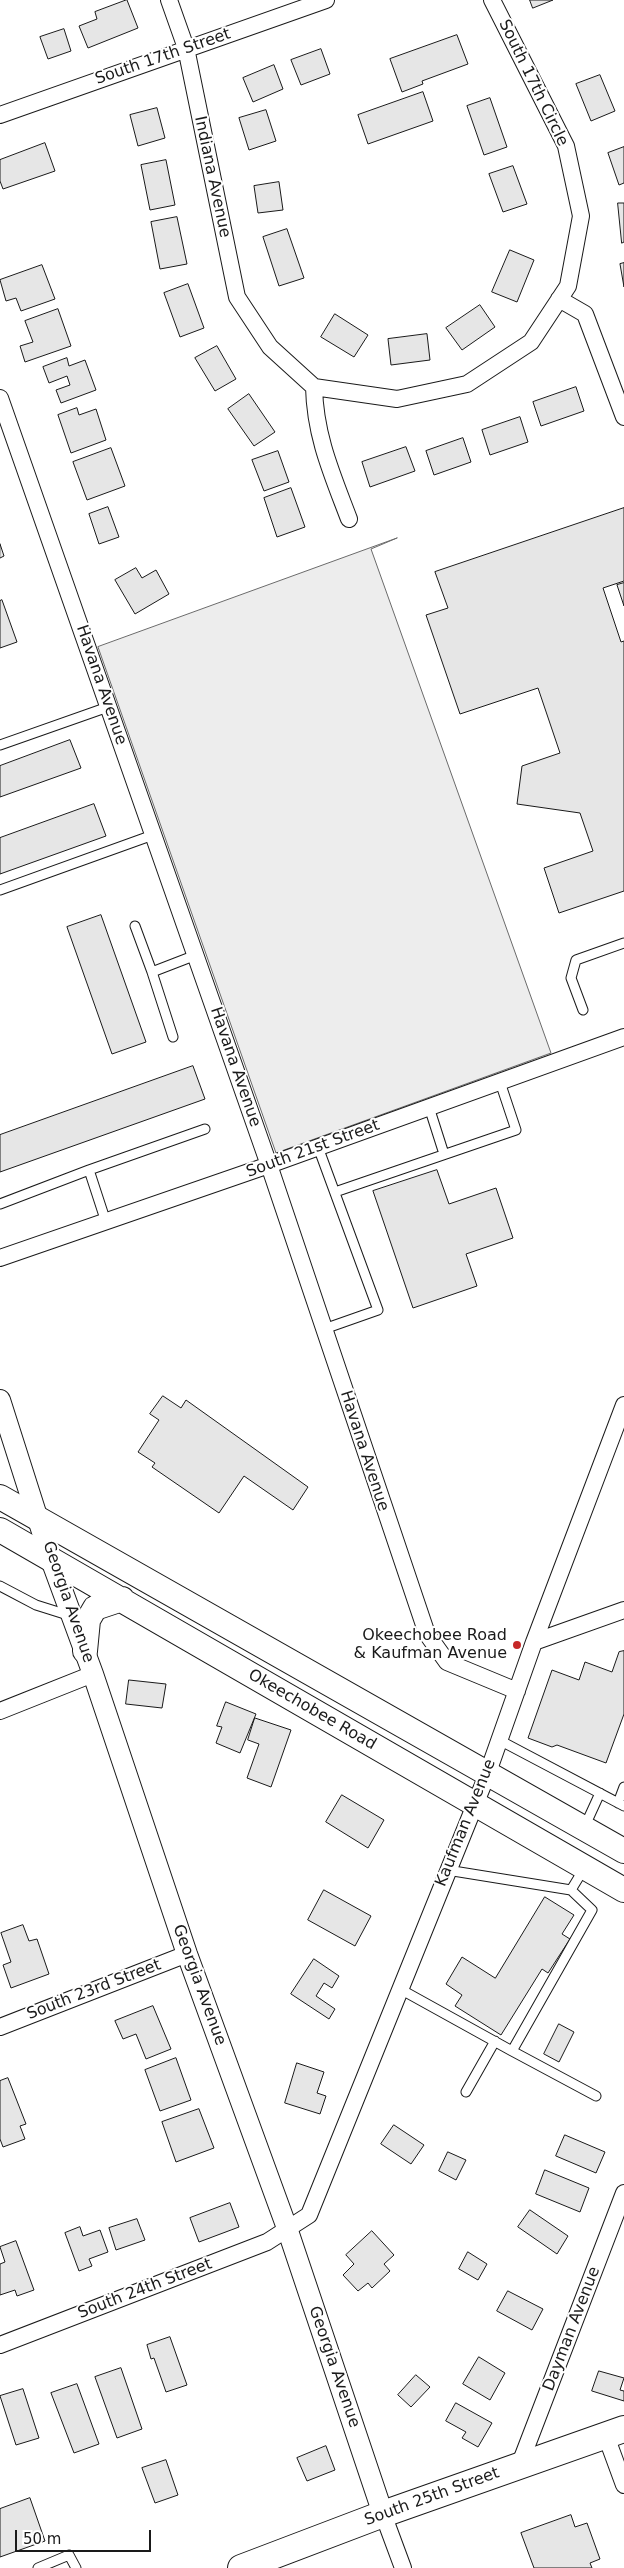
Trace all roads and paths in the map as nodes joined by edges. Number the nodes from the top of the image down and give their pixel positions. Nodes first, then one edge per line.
1 (169, 0) edge
2 (326, 0) edge
3 (492, 0) edge
4 (186, 48) junction
5 (0, 115) edge
6 (560, 299) junction
7 (314, 387) junction
8 (0, 398) edge
9 (624, 417) edge
10 (349, 519) dead end
11 (108, 707) junction
12 (0, 744) edge
13 (153, 835) junction
14 (0, 890) edge
15 (135, 926) dead end
16 (624, 943) edge
17 (196, 955) junction
18 (152, 972) junction
19 (583, 1010) dead end
20 (173, 1037) dead end
21 (624, 1037) edge
22 (500, 1082) junction
23 (429, 1107) junction
24 (205, 1129) dead end
25 (318, 1147) junction
26 (444, 1154) junction
27 (269, 1165) junction
28 (89, 1170) junction
29 (335, 1192) junction
30 (0, 1204) edge
31 (106, 1222) junction
32 (0, 1258) edge
33 (324, 1329) junction
34 (0, 1400) edge
35 (624, 1405) edge
36 (0, 1497) edge
37 (40, 1521) junction
38 (0, 1530) edge
39 (50, 1557) junction
40 (0, 1586) edge
41 (122, 1599) junction
42 (624, 1610) edge
43 (72, 1617) junction
44 (534, 1642) junction
45 (85, 1651) junction
46 (93, 1674) junction
47 (517, 1691) junction
48 (0, 1711) edge
49 (499, 1740) junction
50 (487, 1775) junction
51 (624, 1788) edge
52 (600, 1793) junction
53 (474, 1804) junction
54 (621, 1804) edge
55 (584, 1828) junction
56 (624, 1851) edge
57 (585, 1867) junction
58 (448, 1870) junction
59 (571, 1890) junction
60 (624, 1890) edge
61 (187, 1954) junction
62 (400, 1989) junction
63 (0, 2027) edge
64 (494, 2041) junction
65 (512, 2051) junction
66 (466, 2092) dead end
67 (596, 2096) dead end
68 (624, 2193) edge
69 (287, 2228) junction
70 (0, 2345) edge
71 (615, 2433) edge
72 (520, 2466) junction
73 (624, 2486) edge
74 (384, 2514) junction
75 (38, 2568) edge
76 (76, 2568) edge
77 (241, 2568) edge
78 (403, 2568) edge

1 - 4 street, Indiana Avenue
2 - 4 street, South 17th Street
3 - 6 street, South 17th Circle
4 - 5 street, South 17th Street
4 - 7 street, Indiana Avenue
6 - 7 street, South 17th Circle
6 - 9 street
7 - 10 street
8 - 11 street, Havana Avenue
11 - 12 lane
11 - 13 street, Havana Avenue
13 - 14 lane
13 - 17 street, Havana Avenue
15 - 18 lane
16 - 19 lane
17 - 18 lane
17 - 27 street, Havana Avenue
18 - 20 lane
21 - 22 street, South 21st Street
22 - 23 street, South 21st Street
22 - 26 lane
23 - 25 street, South 21st Street
23 - 26 lane
24 - 28 lane
25 - 27 street, South 21st Street
25 - 29 lane
26 - 29 lane
27 - 31 street, South 21st Street
27 - 33 street, Havana Avenue
28 - 30 lane
28 - 31 lane
29 - 33 lane
31 - 32 street, South 21st Street
33 - 47 street, Havana Avenue
34 - 37 street, Georgia Avenue
35 - 44 street, Kaufman Avenue
36 - 37 main road, Okeechobee Road
37 - 39 street, Georgia Avenue
37 - 50 main road, Okeechobee Road
38 - 39 main road, Okeechobee Road
39 - 41 main road, Okeechobee Road
39 - 43 street, Georgia Avenue
40 - 43 lane
41 - 45 main road
41 - 53 main road, Okeechobee Road
42 - 44 street
43 - 45 street, Georgia Avenue
44 - 47 street, Kaufman Avenue
45 - 46 street, Georgia Avenue
46 - 48 street
46 - 61 street, Georgia Avenue
47 - 49 street, Kaufman Avenue
49 - 50 street, Kaufman Avenue
49 - 52 lane
50 - 53 street, Kaufman Avenue
50 - 55 main road, Okeechobee Road
51 - 54 lane
52 - 54 lane
52 - 55 lane
53 - 57 main road, Okeechobee Road
53 - 58 street, Kaufman Avenue
55 - 56 main road, Okeechobee Road
57 - 59 lane
57 - 60 main road, Okeechobee Road
58 - 59 lane
58 - 62 street, Kaufman Avenue
59 - 65 lane
61 - 63 street, South 23rd Street
61 - 69 street, Georgia Avenue
62 - 64 lane
62 - 69 street, Kaufman Avenue
64 - 65 lane
64 - 66 lane
65 - 67 lane
68 - 72 street, Dayman Avenue
69 - 70 street, South 24th Street
69 - 74 street, Georgia Avenue
71 - 72 main road, South 25th Street
71 - 73 street
72 - 74 main road, South 25th Street
74 - 77 main road, South 25th Street
74 - 78 street, Georgia Avenue
75 - 76 lane

